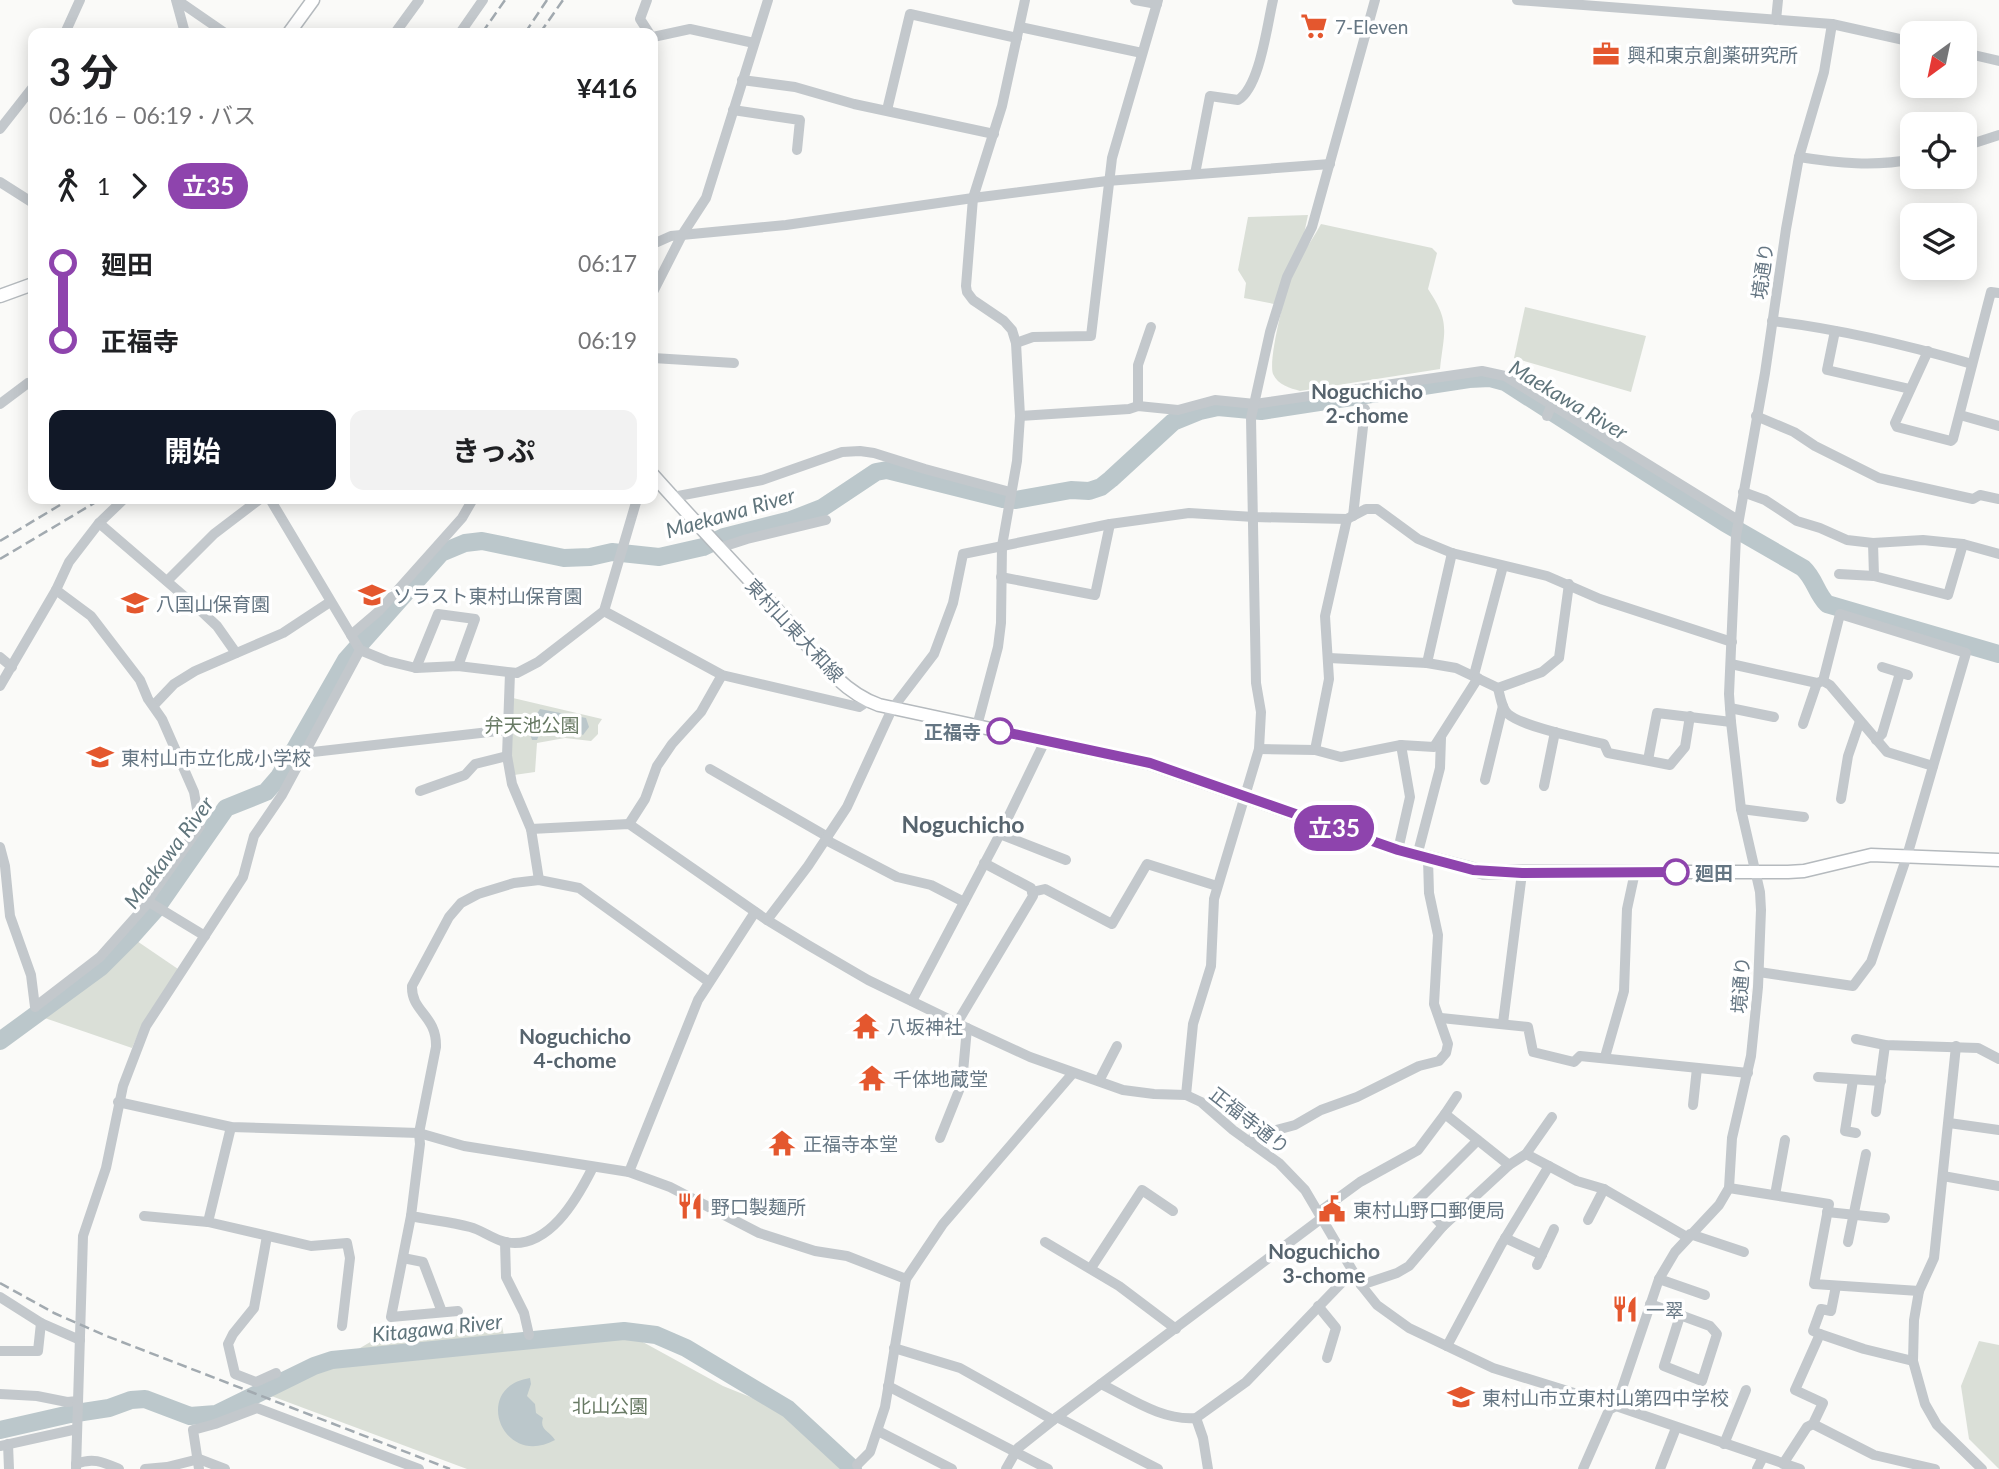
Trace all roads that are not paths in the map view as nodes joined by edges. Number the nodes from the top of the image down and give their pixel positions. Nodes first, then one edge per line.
1 (80, 0) edge
2 (176, 0) edge
3 (313, 0) edge
4 (419, 0) edge
5 (483, 0) edge
6 (648, 0) edge
7 (768, 0) edge
8 (1025, 0) edge
9 (1135, 0) edge
10 (1273, 0) edge
11 (1375, 0) edge
12 (1517, 0) edge
13 (1778, 0) edge
14 (1157, 2) edge
15 (1776, 20) junction
16 (1832, 24) junction
17 (1020, 27) junction
18 (67, 28) edge
19 (184, 28) edge
20 (218, 28) edge
21 (293, 28) edge
22 (399, 28) edge
23 (463, 28) edge
24 (646, 28) edge
25 (658, 36) edge
26 (1017, 38) junction
27 (1900, 39) edge
28 (754, 43) junction
29 (1142, 53) junction
30 (1978, 56) edge
31 (1999, 61) edge
32 (743, 80) junction
33 (28, 93) edge
34 (733, 110) junction
35 (887, 110) junction
36 (0, 129) edge
37 (993, 134) junction
38 (1999, 135) edge
39 (1977, 142) edge
40 (797, 150) dead end
41 (1799, 157) junction
42 (1900, 161) edge
43 (1330, 164) junction
44 (1195, 174) junction
45 (1107, 181) junction
46 (0, 183) edge
47 (973, 198) junction
48 (28, 199) edge
49 (682, 235) junction
50 (658, 242) edge
51 (658, 282) edge
52 (28, 286) edge
53 (1999, 293) edge
54 (0, 296) edge
55 (1772, 321) junction
56 (1151, 327) dead end
57 (1835, 331) junction
58 (1016, 344) junction
59 (1927, 351) junction
60 (658, 358) edge
61 (734, 363) dead end
62 (1972, 364) junction
63 (28, 384) edge
64 (1910, 389) junction
65 (0, 404) edge
66 (1552, 405) junction
67 (1138, 406) junction
68 (1365, 409) dead end
69 (1253, 410) junction
70 (1960, 415) junction
71 (1020, 416) junction
72 (1547, 416) dead end
73 (1756, 416) junction
74 (1999, 426) edge
75 (658, 480) edge
76 (1743, 492) junction
77 (673, 497) junction
78 (1009, 497) junction
79 (1999, 499) edge
80 (119, 504) edge
81 (253, 504) edge
82 (273, 504) edge
83 (470, 504) edge
84 (636, 504) edge
85 (1254, 517) junction
86 (1350, 517) junction
87 (826, 520) dead end
88 (99, 523) junction
89 (1110, 524) junction
90 (1737, 527) junction
91 (715, 543) junction
92 (1873, 543) junction
93 (1963, 544) junction
94 (1002, 546) junction
95 (1452, 553) junction
96 (1999, 554) edge
97 (1503, 566) junction
98 (1839, 573) dead end
99 (1874, 576) junction
100 (1001, 578) junction
101 (167, 581) junction
102 (1569, 584) junction
103 (55, 590) junction
104 (330, 601) junction
105 (604, 611) junction
106 (351, 635) junction
107 (1732, 642) junction
108 (359, 649) junction
109 (236, 653) junction
110 (0, 657) edge
111 (1329, 658) junction
112 (1427, 663) junction
113 (1731, 664) junction
114 (458, 666) junction
115 (12, 667) junction
116 (1882, 667) dead end
117 (416, 668) junction
118 (510, 673) junction
119 (722, 675) junction
120 (1476, 677) junction
121 (1820, 682) junction
122 (0, 686) edge
123 (1498, 688) junction
124 (868, 701) junction
125 (154, 705) junction
126 (1503, 706) junction
127 (1730, 708) junction
128 (892, 709) junction
129 (1690, 716) junction
130 (1774, 718) dead end
131 (1860, 721) junction
132 (1731, 722) junction
133 (1803, 724) dead end
134 (977, 726) junction
135 (507, 730) junction
136 (1555, 732) junction
137 (1441, 738) junction
138 (1876, 740) junction
139 (1045, 741) junction
140 (1401, 745) junction
141 (1259, 749) junction
142 (1315, 750) junction
143 (304, 753) junction
144 (507, 756) junction
145 (1648, 760) junction
146 (1933, 766) junction
147 (710, 769) dead end
148 (1485, 780) dead end
149 (1544, 786) dead end
150 (420, 791) dead end
151 (1244, 798) junction
152 (1841, 799) dead end
153 (1741, 809) junction
154 (1804, 817) dead end
155 (629, 824) junction
156 (531, 829) junction
157 (1000, 834) junction
158 (827, 839) junction
159 (0, 847) edge
160 (1398, 850) junction
161 (1907, 856) junction
162 (1423, 857) junction
163 (1066, 860) dead end
164 (1999, 860) edge
165 (984, 863) junction
166 (1635, 872) junction
167 (1755, 872) junction
168 (1522, 873) junction
169 (539, 880) junction
170 (1217, 886) junction
171 (1032, 892) junction
172 (149, 902) junction
173 (964, 902) junction
174 (755, 912) junction
175 (766, 920) junction
176 (205, 936) junction
177 (1759, 972) junction
178 (709, 982) junction
179 (912, 1001) junction
180 (1441, 1018) junction
181 (957, 1023) junction
182 (1503, 1023) junction
183 (967, 1028) junction
184 (1856, 1040) dead end
185 (1885, 1045) junction
186 (1117, 1046) dead end
187 (1956, 1046) junction
188 (1605, 1057) junction
189 (1999, 1059) edge
190 (1697, 1068) junction
191 (1073, 1073) junction
192 (1748, 1073) junction
193 (1818, 1077) dead end
194 (1853, 1080) junction
195 (1099, 1081) junction
196 (1881, 1081) junction
197 (1186, 1095) junction
198 (1457, 1096) dead end
199 (118, 1102) junction
200 (1693, 1105) dead end
201 (1876, 1112) dead end
202 (1445, 1114) junction
203 (1552, 1117) dead end
204 (1949, 1123) junction
205 (231, 1127) junction
206 (1999, 1130) edge
207 (419, 1133) junction
208 (1856, 1133) dead end
209 (940, 1138) dead end
210 (1478, 1140) junction
211 (1785, 1140) dead end
212 (1250, 1142) junction
213 (1526, 1154) junction
214 (1866, 1154) dead end
215 (1509, 1165) junction
216 (1549, 1166) junction
217 (593, 1167) junction
218 (629, 1172) junction
219 (1943, 1176) junction
220 (1999, 1186) edge
221 (1729, 1188) junction
222 (1604, 1189) junction
223 (1775, 1195) junction
224 (1418, 1200) junction
225 (1172, 1211) dead end
226 (1406, 1211) dead end
227 (1828, 1212) junction
228 (1853, 1214) junction
229 (1321, 1215) junction
230 (144, 1216) dead end
231 (411, 1216) junction
232 (1885, 1218) dead end
233 (1588, 1220) dead end
234 (208, 1222) junction
235 (1443, 1226) junction
236 (1554, 1229) dead end
237 (267, 1236) junction
238 (1689, 1236) junction
239 (1505, 1238) junction
240 (505, 1242) junction
241 (1045, 1242) dead end
242 (1848, 1242) dead end
243 (1744, 1252) dead end
244 (403, 1258) junction
245 (1091, 1268) junction
246 (1352, 1272) junction
247 (906, 1279) junction
248 (1659, 1279) junction
249 (1361, 1285) junction
250 (1836, 1286) junction
251 (1919, 1291) junction
252 (1705, 1295) dead end
253 (0, 1297) edge
254 (1650, 1304) junction
255 (1318, 1306) junction
256 (457, 1311) dead end
257 (442, 1312) junction
258 (1680, 1316) junction
259 (41, 1323) junction
260 (342, 1326) dead end
261 (1176, 1329) junction
262 (1820, 1334) junction
263 (529, 1335) dead end
264 (80, 1340) junction
265 (1447, 1346) junction
266 (894, 1348) junction
267 (0, 1351) edge
268 (1327, 1357) dead end
269 (1913, 1362) junction
270 (276, 1373) dead end
271 (1101, 1384) junction
272 (888, 1386) junction
273 (1746, 1390) dead end
274 (0, 1394) edge
275 (78, 1403) junction
276 (1616, 1406) junction
277 (1055, 1418) junction
278 (1196, 1418) junction
279 (78, 1424) junction
280 (1813, 1424) junction
281 (1676, 1427) junction
282 (878, 1431) junction
283 (1724, 1444) junction
284 (4, 1445) edge
285 (1016, 1452) junction
286 (1763, 1457) junction
287 (199, 1464) edge
288 (1783, 1464) junction
289 (858, 1465) dead end
290 (76, 1466) edge
291 (1665, 1467) edge
292 (9, 1469) edge
293 (119, 1469) edge
294 (145, 1469) edge
295 (225, 1469) edge
296 (419, 1469) edge
297 (952, 1469) edge
298 (1006, 1469) edge
299 (1048, 1469) edge
300 (1158, 1469) edge
301 (1208, 1469) edge
302 (1583, 1469) edge
303 (1757, 1469) edge
304 (1800, 1469) edge
305 (1935, 1469) edge
306 (1982, 1469) edge

1 - 18 street
2 - 19 street
2 - 20 street
3 - 21 main road
4 - 22 street
5 - 23 street
6 - 24 street
7 - 28 street
8 - 17 street
9 - 14 street
10 - 44 street
11 - 43 street
12 - 15 street
13 - 15 street
14 - 29 street
15 - 16 street
16 - 27 street
16 - 41 street, 境通り
17 - 26 street
17 - 29 street
25 - 28 street
26 - 35 street
26 - 37 street
28 - 32 street
29 - 45 street
30 - 31 street
32 - 34 street
32 - 35 street
33 - 36 street
34 - 40 street
34 - 49 street
35 - 37 street
37 - 47 street
38 - 39 street
41 - 42 street
41 - 55 street, 境通り
43 - 44 street
43 - 69 street
44 - 45 street
45 - 47 street
45 - 58 street
46 - 48 street
47 - 49 street
47 - 58 street
49 - 50 street
49 - 51 street
52 - 54 main road
53 - 62 street
55 - 57 street
55 - 73 street, 境通り
56 - 67 street
57 - 59 street
57 - 64 street
58 - 71 street
59 - 62 street
59 - 64 street
60 - 61 street
62 - 70 street
63 - 65 street
64 - 70 street
66 - 69 street
66 - 72 street
66 - 90 street
67 - 69 street
67 - 71 street
68 - 86 street
69 - 85 street
70 - 74 street
71 - 78 street
73 - 76 street, 境通り
73 - 79 street
75 - 77 main road, 東村山東大和線
76 - 90 street, 境通り
76 - 92 street
77 - 78 street
77 - 91 main road, 東村山東大和線
78 - 94 street
80 - 88 street
81 - 101 street
82 - 104 street
83 - 106 street
84 - 105 street
85 - 86 street
85 - 89 street
85 - 141 street
86 - 95 street
86 - 111 street
87 - 91 street
88 - 101 street
88 - 103 street
89 - 94 street
89 - 100 street
90 - 107 street, 境通り
91 - 124 main road, 東村山東大和線
92 - 93 street
92 - 99 street
93 - 96 street
93 - 99 street
94 - 100 street
94 - 128 street
95 - 97 street
95 - 112 street
97 - 102 street
97 - 120 street
98 - 99 street
100 - 134 street
101 - 109 street
102 - 107 street
102 - 123 street
103 - 115 street
103 - 125 street
104 - 106 street
104 - 109 street
105 - 118 street
105 - 119 street
106 - 108 street
107 - 113 street, 境通り
108 - 117 street
108 - 143 street
109 - 125 street
110 - 115 street
111 - 112 street
111 - 142 street
112 - 120 street
113 - 121 street
113 - 127 street, 境通り
114 - 117 street
114 - 117 street
114 - 118 street
115 - 122 street
116 - 138 street
118 - 135 street
119 - 124 street
119 - 155 street
120 - 123 street
120 - 137 street
121 - 131 street
121 - 133 street
121 - 146 street
123 - 126 street
124 - 128 main road, 東村山東大和線
125 - 172 street
126 - 136 street
126 - 148 street
127 - 130 street
127 - 132 street, 境通り
128 - 134 main road, 東村山東大和線
128 - 158 street
129 - 132 street
129 - 145 street
129 - 145 street
131 - 138 street
131 - 152 street
132 - 153 street, 境通り
134 - 139 main road, 東村山東大和線
135 - 143 street
135 - 144 street
136 - 145 street
136 - 149 street
137 - 140 street
137 - 162 street
138 - 146 street
139 - 151 main road, 東村山東大和線
139 - 157 street
140 - 142 street
140 - 160 street
141 - 142 street
141 - 151 street
143 - 176 street
144 - 150 street
144 - 156 street
146 - 161 street
147 - 158 street
151 - 160 main road, 東村山東大和線
151 - 170 street
153 - 154 street
153 - 167 street, 境通り
155 - 156 street
155 - 174 street, 正福寺通り
156 - 169 street
157 - 163 street
157 - 165 street
158 - 173 street
158 - 175 street
159 - 172 street
160 - 162 main road, 東村山東大和線
161 - 164 main road, 東村山東大和線
161 - 167 main road, 東村山東大和線
161 - 177 street
162 - 168 main road, 東村山東大和線
162 - 180 street
165 - 171 street
165 - 173 street
166 - 167 main road, 東村山東大和線
166 - 168 main road, 東村山東大和線
166 - 188 street
167 - 177 street, 境通り
168 - 182 street
169 - 178 street
169 - 207 street
170 - 171 street
170 - 197 street
171 - 181 street
172 - 176 street
173 - 179 street
174 - 175 street, 正福寺通り
174 - 178 street
175 - 179 street, 正福寺通り
176 - 199 street
177 - 192 street, 境通り
178 - 218 street
179 - 181 street, 正福寺通り
180 - 182 street
180 - 212 street
181 - 183 street, 正福寺通り
182 - 188 street
183 - 191 street, 正福寺通り
183 - 209 street
184 - 185 street
185 - 187 street
185 - 196 street
186 - 195 street
187 - 189 street
187 - 204 street
188 - 190 street
190 - 192 street
190 - 200 street
191 - 195 street, 正福寺通り
191 - 247 street
192 - 221 street, 境通り
193 - 194 street
194 - 196 street
194 - 208 street
195 - 197 street, 正福寺通り
196 - 201 street
197 - 212 street, 正福寺通り
198 - 202 street
199 - 205 street
199 - 264 street
202 - 210 street
202 - 229 street
203 - 213 street
204 - 206 street
204 - 219 street
205 - 207 street
205 - 234 street
207 - 217 street
207 - 231 street
210 - 215 street
210 - 224 street
211 - 223 street
212 - 229 street, 正福寺通り
213 - 215 street
213 - 216 street
214 - 228 street
215 - 235 street
216 - 222 street
216 - 239 street
217 - 218 street
217 - 240 street
218 - 247 street
219 - 220 street
219 - 251 street
221 - 223 street
221 - 238 street
222 - 233 street
222 - 238 street
223 - 227 street
224 - 226 street
224 - 235 street
225 - 245 street
227 - 228 street
227 - 250 street
228 - 232 street
228 - 242 street
229 - 246 street, 正福寺通り
229 - 261 street
230 - 234 street
231 - 240 street
231 - 244 street
234 - 237 street
235 - 249 street
236 - 239 street
237 - 260 street
237 - 270 street
238 - 243 street
238 - 248 street
239 - 265 street
240 - 263 street
241 - 245 street
244 - 257 street
244 - 257 street
245 - 261 street
246 - 249 street, 正福寺通り
246 - 255 street
247 - 266 street
248 - 252 street
248 - 254 street
249 - 265 street, 正福寺通り
250 - 251 street
250 - 262 street
251 - 269 street
253 - 259 street
254 - 258 street
254 - 276 street
255 - 268 street
255 - 278 street
256 - 257 street
258 - 258 street
259 - 264 street
259 - 267 street
261 - 271 street
262 - 269 street
262 - 280 street
264 - 275 street
265 - 276 street, 正福寺通り
266 - 272 street
266 - 277 street
269 - 306 street
271 - 277 street
271 - 278 street
272 - 282 street
272 - 285 street
273 - 283 street
274 - 275 street
275 - 279 street
276 - 281 street, 正福寺通り
276 - 302 street
277 - 285 street
277 - 300 street
278 - 301 street
279 - 284 street
279 - 290 street
280 - 288 street
280 - 305 street
281 - 283 street, 正福寺通り
281 - 291 street
282 - 289 street
282 - 297 street
283 - 286 street, 正福寺通り
284 - 292 street
285 - 298 street
285 - 299 street
286 - 288 street, 正福寺通り
286 - 303 street
287 - 294 street
287 - 295 street
287 - 296 street
288 - 304 street, 正福寺通り
290 - 293 street

